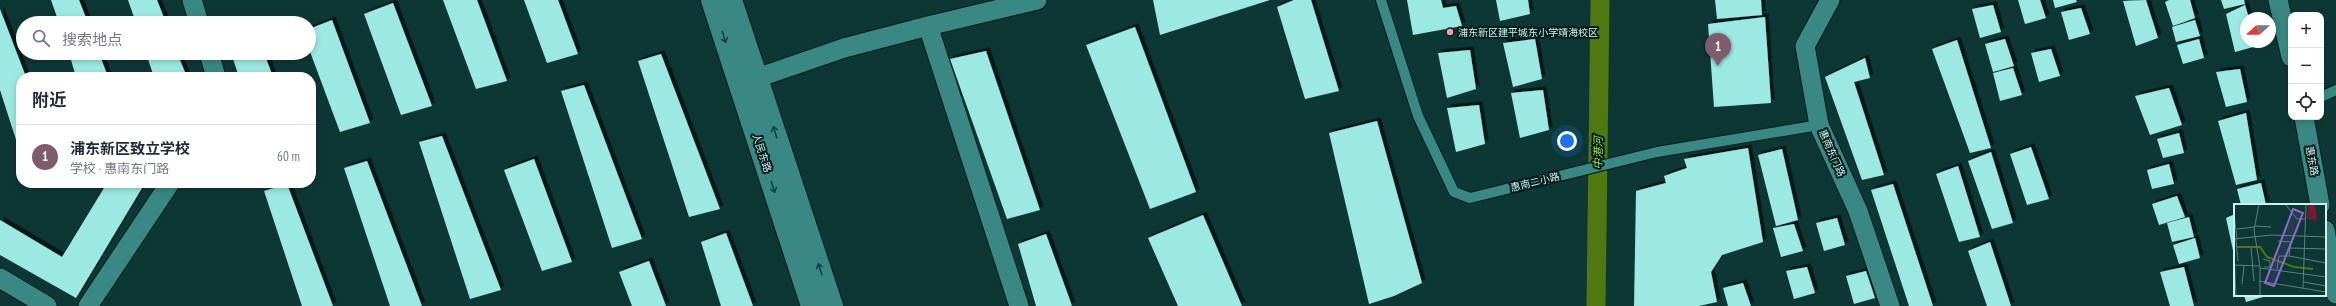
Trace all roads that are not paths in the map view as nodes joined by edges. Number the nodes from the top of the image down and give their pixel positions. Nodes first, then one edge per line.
1 (192, 0) edge
2 (712, 0) edge
3 (731, 0) edge
4 (1037, 0) edge
5 (1381, 0) edge
6 (1830, 0) edge
7 (2278, 0) edge
8 (197, 16) edge
9 (928, 26) junction
10 (2289, 48) edge
11 (211, 60) edge
12 (215, 72) edge
13 (757, 78) junction
14 (2336, 90) edge
15 (2324, 96) edge
16 (2305, 120) edge
17 (1819, 124) junction
18 (167, 188) edge
19 (2320, 204) edge
20 (2326, 236) edge
21 (0, 278) edge
22 (2336, 294) edge
23 (47, 306) edge
24 (88, 306) edge
25 (812, 306) edge
26 (832, 306) edge
27 (1019, 306) edge
28 (1890, 306) edge

1 - 8 street
2 -> 25 street, 人民东路
3 - 13 street, 人民东路
4 - 9 street
5 - 17 lane, 惠南二小路
6 - 17 street, 惠南东门路
7 - 10 street
9 - 13 street
9 - 27 street
11 - 12 street
26 -> 13 street, 人民东路
14 - 15 lane
16 - 19 street, 惠东路
17 - 28 street, 惠南东门路
18 - 24 street
20 - 22 street
21 - 23 street

